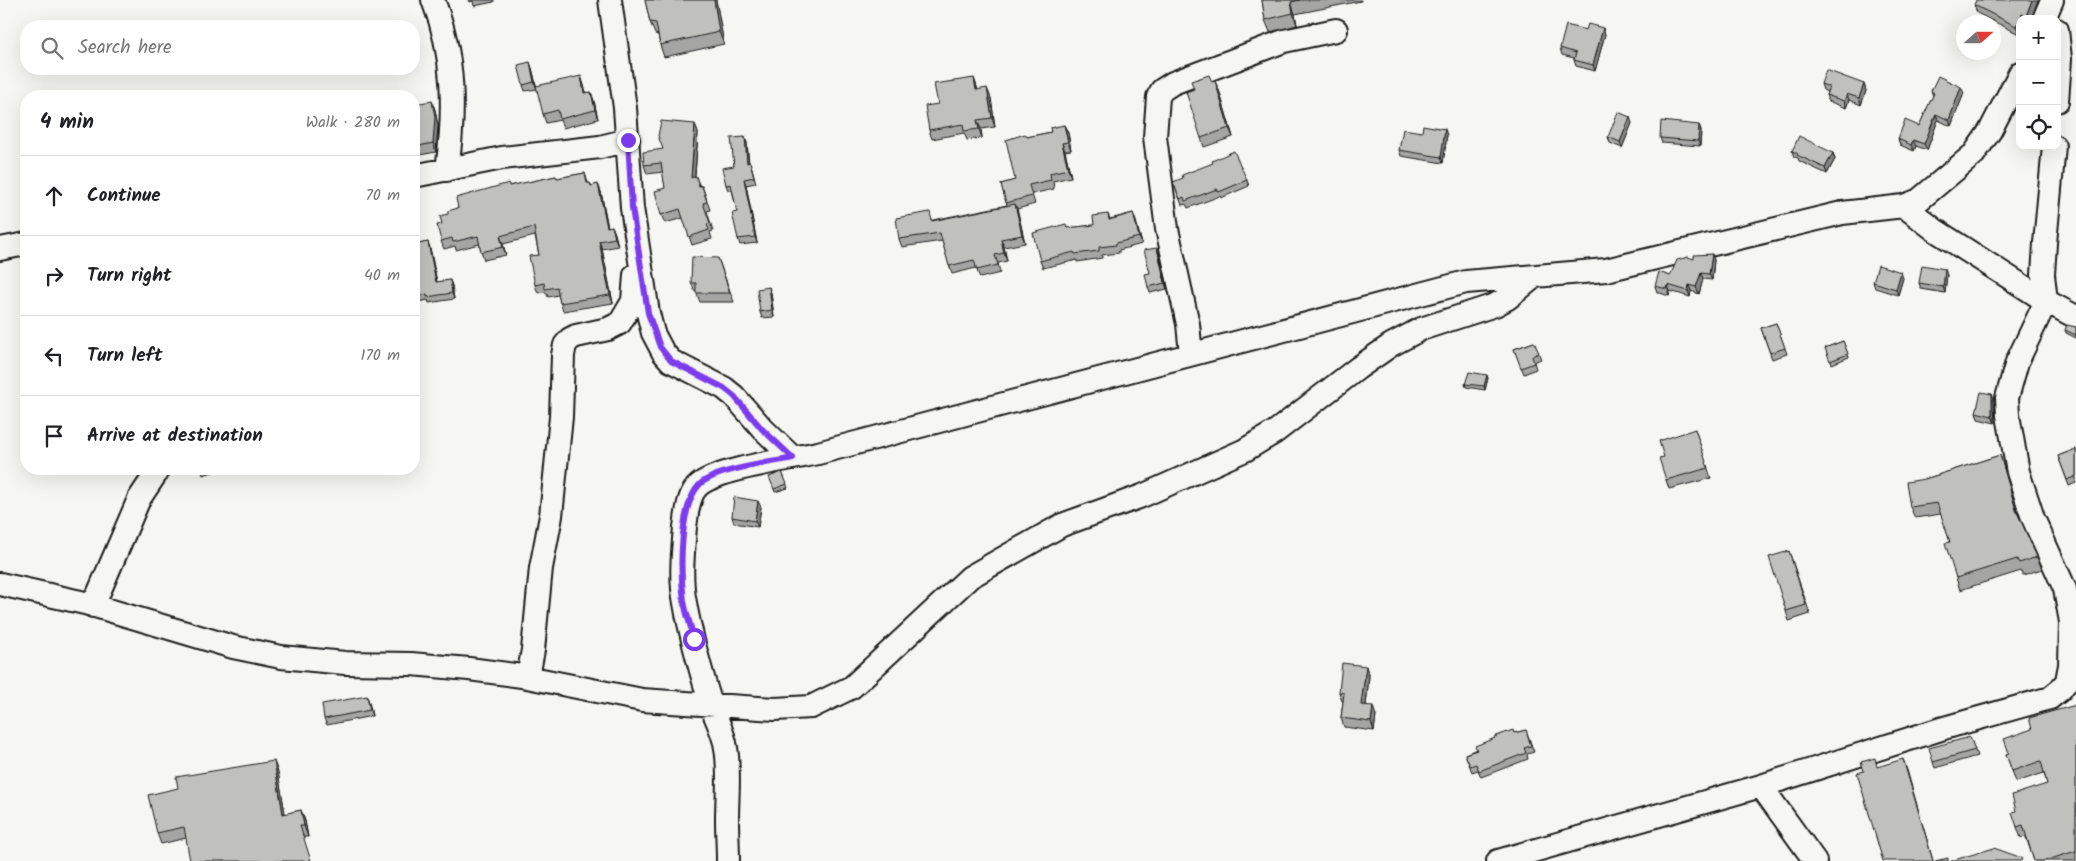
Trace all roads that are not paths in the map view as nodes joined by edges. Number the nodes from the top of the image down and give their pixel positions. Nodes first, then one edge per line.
1 (433, 0) edge
2 (610, 0) edge
3 (1336, 30) dead end
4 (2016, 81) edge
5 (628, 140) junction
6 (2054, 150) edge
7 (447, 170) junction
8 (420, 175) edge
9 (1904, 206) junction
10 (20, 245) edge
11 (0, 249) edge
12 (642, 267) junction
13 (1536, 276) junction
14 (2046, 301) junction
15 (2076, 317) edge
16 (1191, 354) junction
17 (793, 458) junction
18 (155, 475) edge
19 (0, 584) edge
20 (93, 606) junction
21 (528, 677) junction
22 (712, 705) junction
23 (1761, 786) junction
24 (728, 861) edge
25 (1498, 861) edge
26 (1815, 861) edge

1 - 7 street
2 - 5 street
3 - 16 street
4 - 9 street
5 - 7 street
5 - 12 street
6 - 14 street
7 - 8 street
9 - 13 street
9 - 14 street
10 - 11 street
12 - 17 street
12 - 21 street
13 - 16 street
13 - 22 street
14 - 15 street
14 - 23 street
16 - 17 street
17 - 22 street
18 - 20 street
19 - 20 street
20 - 21 street
21 - 22 street
22 - 24 street
23 - 25 street
23 - 26 street

